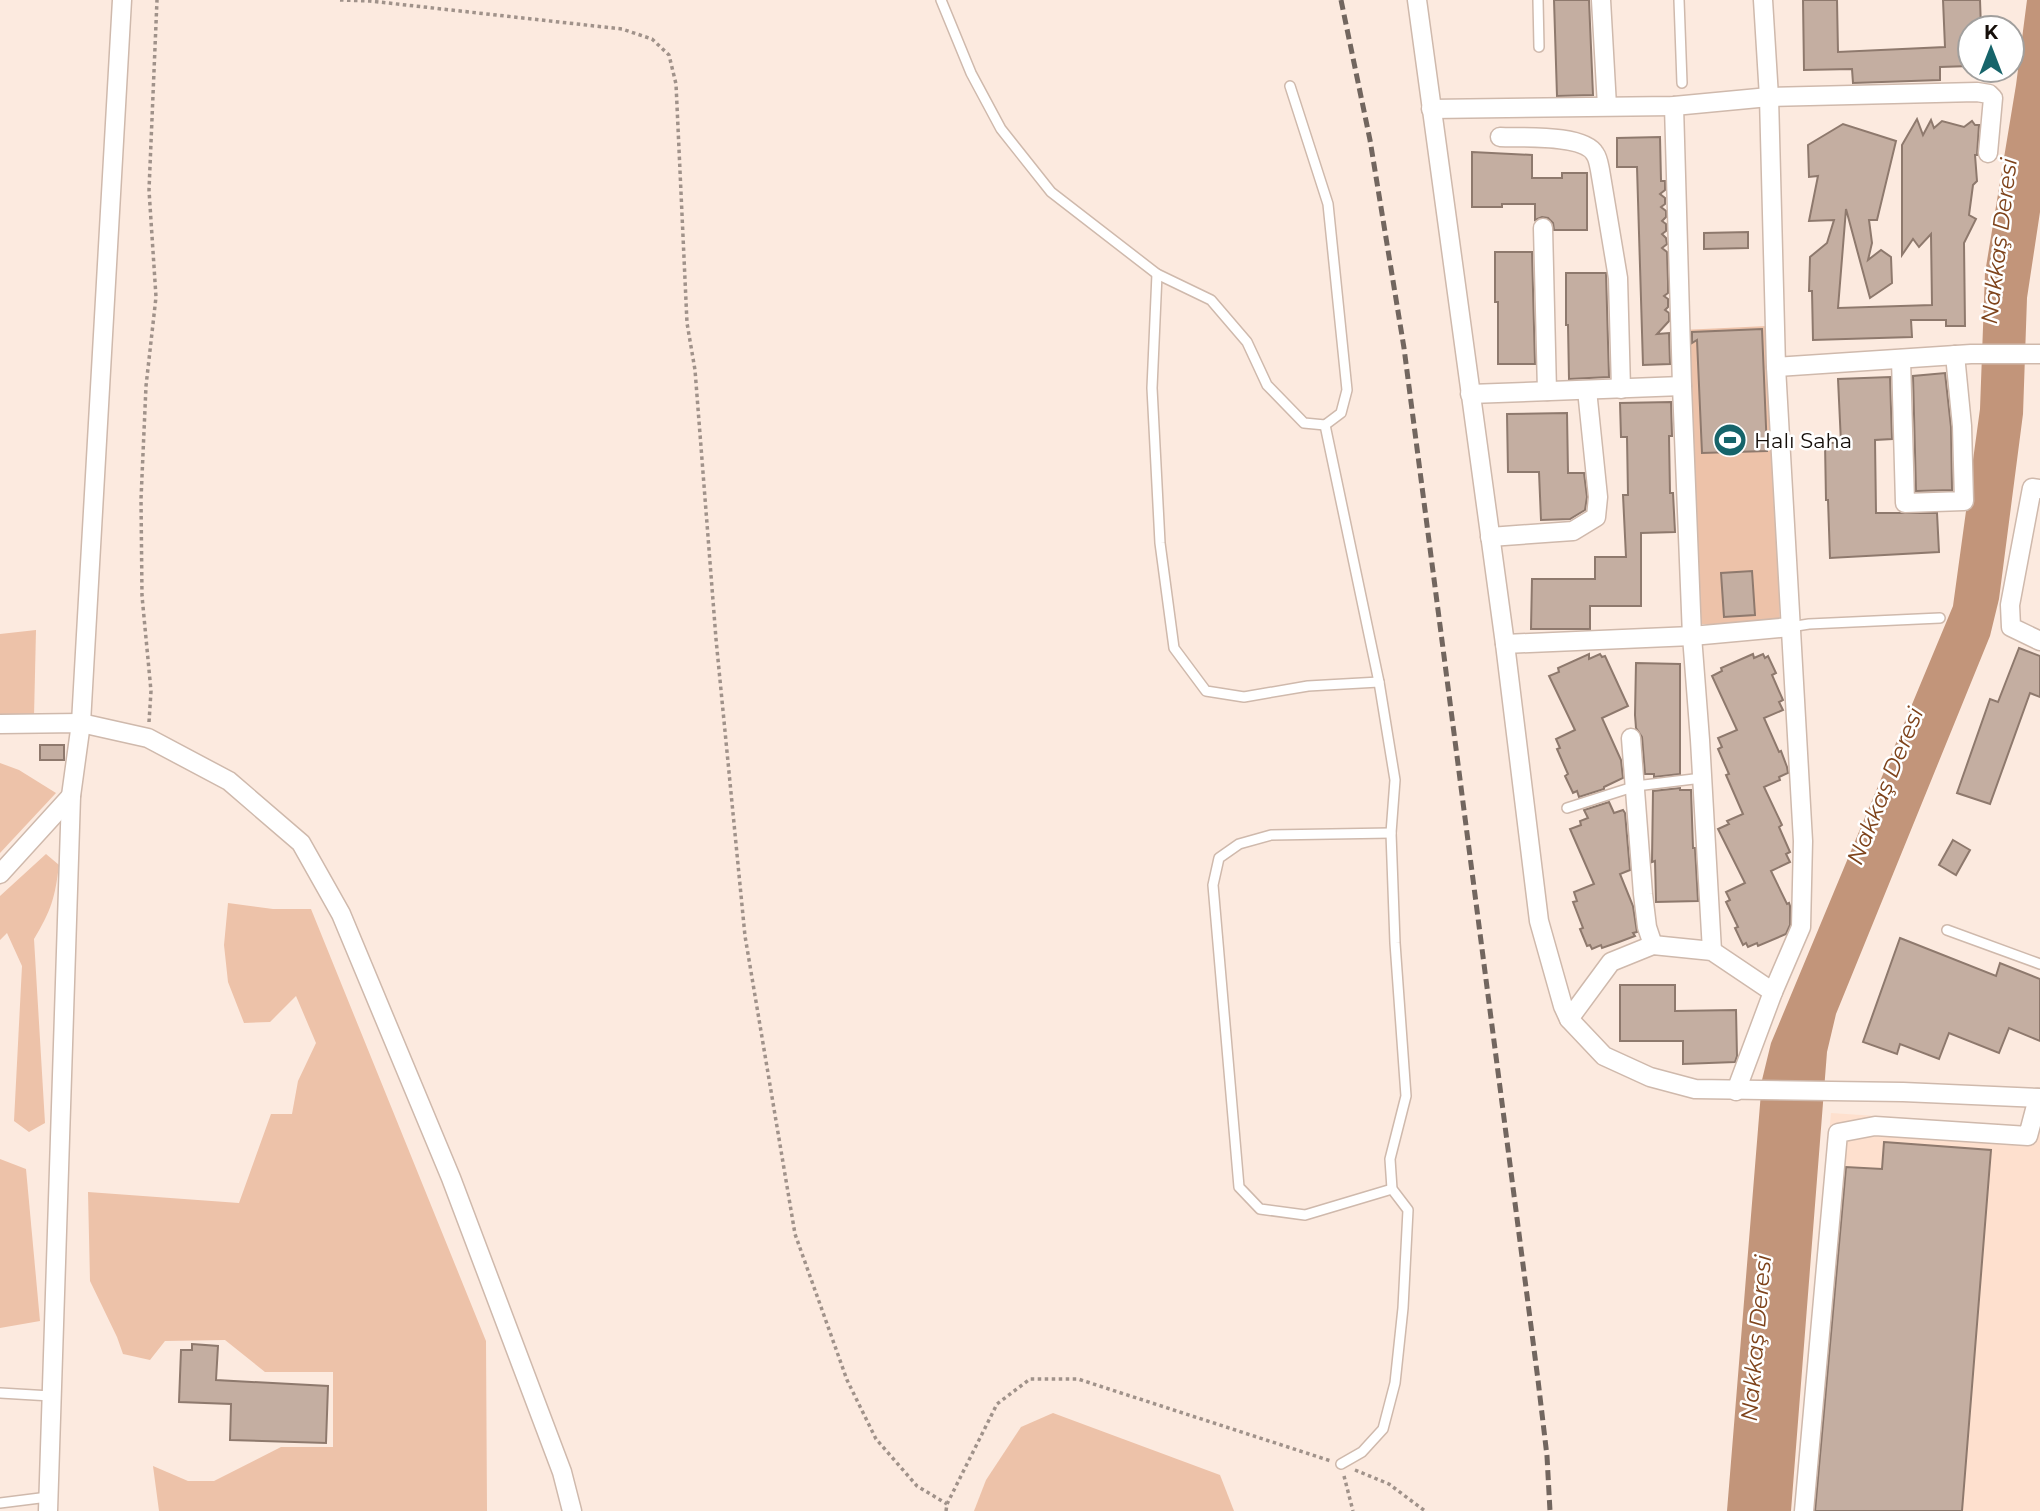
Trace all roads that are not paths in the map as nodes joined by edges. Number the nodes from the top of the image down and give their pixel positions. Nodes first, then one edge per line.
1 (122, 0) edge
2 (941, 0) edge
3 (1416, 0) edge
4 (1538, 0) edge
5 (1601, 0) edge
6 (1679, 0) edge
7 (1763, 0) edge
8 (1539, 47) dead end
9 (1682, 83) dead end
10 (1290, 86) dead end
11 (1769, 97) junction
12 (1608, 106) junction
13 (1674, 106) junction
14 (1431, 109) junction
15 (1500, 137) dead end
16 (1988, 153) dead end
17 (1543, 228) dead end
18 (1157, 274) junction
19 (1963, 354) junction
20 (2040, 354) edge
21 (1901, 359) junction
22 (1776, 366) junction
23 (1682, 386) junction
24 (1620, 389) junction
25 (1587, 390) junction
26 (1547, 391) junction
27 (1470, 394) junction
28 (1325, 425) junction
29 (2040, 489) edge
30 (1490, 537) junction
31 (1940, 618) dead end
32 (1790, 627) junction
33 (1692, 636) junction
34 (2040, 641) edge
35 (1505, 644) junction
36 (1378, 682) junction
37 (81, 723) junction
38 (0, 724) edge
39 (1631, 738) dead end
40 (1702, 778) junction
41 (1636, 786) junction
42 (71, 796) junction
43 (1567, 808) dead end
44 (1391, 834) junction
45 (0, 874) edge
46 (1947, 930) dead end
47 (1653, 945) junction
48 (1712, 951) junction
49 (2040, 964) edge
50 (1773, 992) junction
51 (1569, 1019) junction
52 (1736, 1091) junction
53 (2039, 1098) edge
54 (1392, 1189) junction
55 (0, 1393) edge
56 (51, 1396) junction
57 (1341, 1464) road end
58 (0, 1503) edge
59 (48, 1504) edge
60 (572, 1511) edge
61 (1804, 1511) edge

1 - 37 street
2 - 18 lane
3 - 14 street
4 - 8 lane
5 - 12 street
6 - 9 lane
7 - 11 street
10 - 28 lane
11 - 13 street
11 - 16 street
11 - 22 street
12 - 13 street
12 - 14 street
13 - 23 street
14 - 27 street
15 - 24 street
17 - 26 street
18 - 28 lane
18 - 36 lane
19 - 20 street
19 - 21 street
19 - 21 street
21 - 22 street
22 - 32 street
23 - 24 street
23 - 33 street
24 - 25 street
25 - 26 street
25 - 30 street
26 - 27 street
27 - 30 street
28 - 36 lane
29 - 34 street
30 - 35 street
31 - 32 lane
32 - 33 street
32 - 50 street
33 - 35 street
33 - 40 street
35 - 51 street
36 - 44 lane
37 - 38 street
37 - 42 street
37 - 60 street
39 - 41 street
40 - 41 lane
40 - 48 street
41 - 43 lane
41 - 47 street
42 - 45 street
42 - 56 street
44 - 54 lane
44 - 54 lane
46 - 49 lane
47 - 48 street
47 - 51 street
48 - 50 street
50 - 52 street
51 - 52 street
52 - 53 street
53 - 61 street
54 - 57 lane
55 - 56 lane
56 - 59 street
58 - 59 lane

